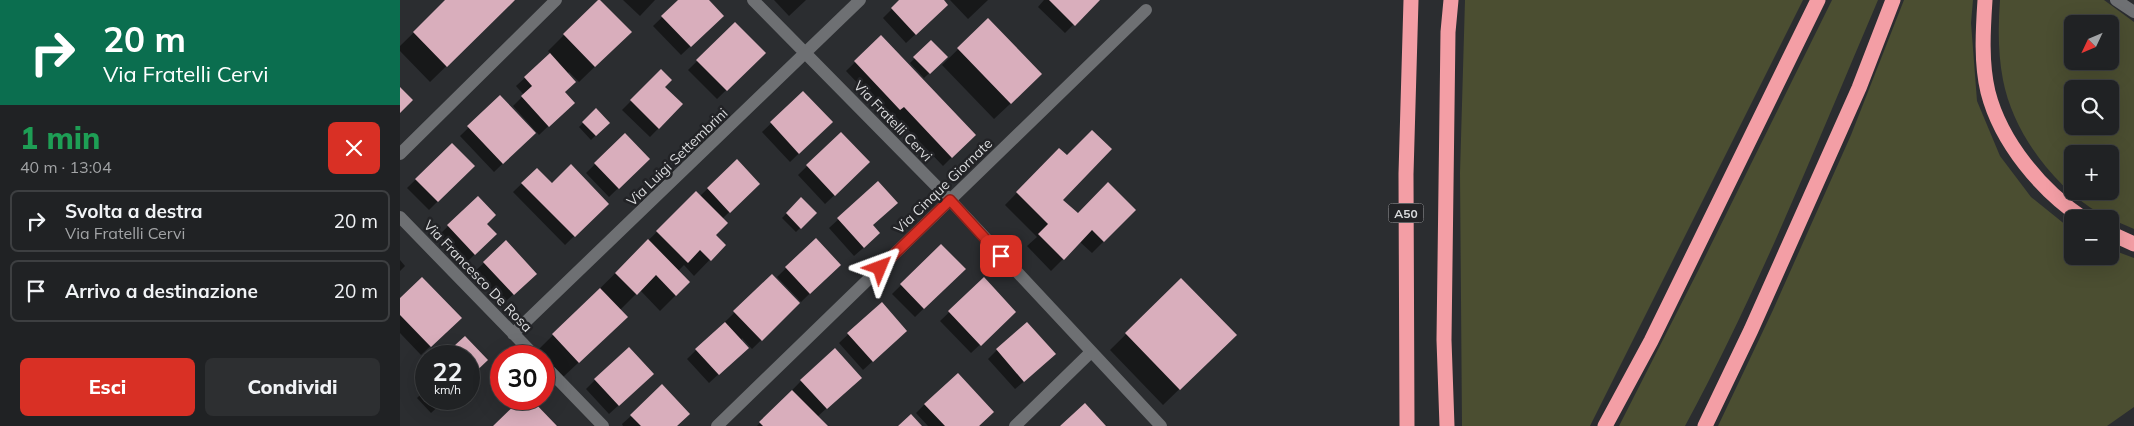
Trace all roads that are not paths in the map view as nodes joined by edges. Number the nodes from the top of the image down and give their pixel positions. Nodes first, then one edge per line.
1 (556, 0) edge
2 (753, 0) edge
3 (860, 0) edge
4 (1410, 0) edge
5 (1450, 0) edge
6 (1818, 0) edge
7 (1893, 0) edge
8 (1985, 0) edge
9 (2116, 0) edge
10 (1146, 10) dead end
11 (2134, 12) edge
12 (806, 53) junction
13 (400, 154) edge
14 (950, 200) junction
15 (2070, 210) edge
16 (400, 218) edge
17 (2119, 237) edge
18 (2134, 244) edge
19 (513, 334) junction
20 (524, 345) edge
21 (1092, 352) junction
22 (555, 376) edge
23 (603, 426) edge
24 (716, 426) edge
25 (1015, 426) edge
26 (1161, 426) edge
27 (1407, 426) edge
28 (1447, 426) edge
29 (1605, 426) edge
30 (1705, 426) edge

1 - 13 street
2 - 12 street, Via Fratelli Cervi
3 - 12 street, Via Luigi Settembrini
4 - 27 highway, A50
5 - 28 highway
6 - 29 highway
7 - 30 highway
8 - 15 highway
9 - 11 street
10 - 14 street, Via Cinque Giornate
12 - 14 street, Via Fratelli Cervi
12 - 19 street, Via Luigi Settembrini
14 - 21 street, Via Fratelli Cervi
14 - 24 street, Via Cinque Giornate
16 - 19 street, Via Francesco De Rosa
17 - 18 highway
19 - 20 street, Via Francesco De Rosa
21 - 25 street
21 - 26 street, Via Fratelli Cervi
22 - 23 street

